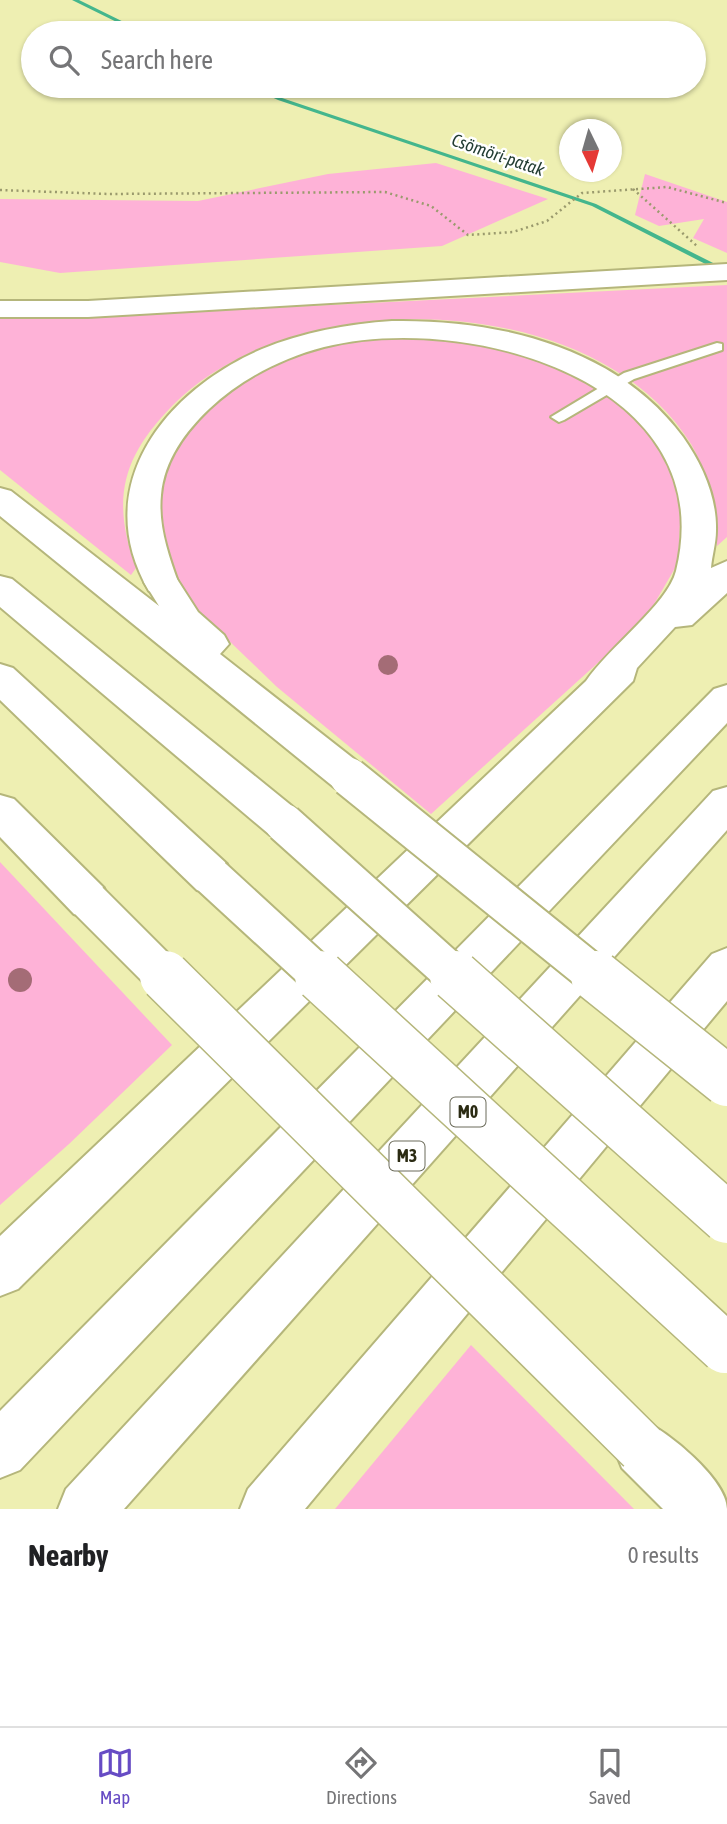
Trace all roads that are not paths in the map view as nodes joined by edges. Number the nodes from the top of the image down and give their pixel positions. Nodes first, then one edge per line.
1 (727, 272) edge
2 (0, 309) edge
3 (717, 347) dead end
4 (613, 384) junction
5 (559, 417) dead end
6 (0, 499) edge
7 (727, 573) edge
8 (0, 588) edge
9 (0, 678) edge
10 (601, 688) junction
11 (727, 698) edge
12 (349, 777) junction
13 (727, 803) edge
14 (0, 811) edge
15 (0, 839) edge
16 (89, 901) junction
17 (727, 968) edge
18 (727, 1081) edge
19 (99, 1175) junction
20 (727, 1218) edge
21 (0, 1253) edge
22 (0, 1271) edge
23 (726, 1349) edge
24 (642, 1448) junction
25 (0, 1451) edge
26 (86, 1509) edge
27 (268, 1509) edge
28 (692, 1509) edge
29 (703, 1509) edge

1 - 2 highway
3 - 4 lane
4 - 5 lane
4 - 10 highway
4 - 12 highway
6 - 12 highway
7 - 10 highway
8 - 20 highway, bridge
9 - 23 highway, M0, bridge
10 - 19 highway
11 - 25 highway
12 - 18 highway, bridge
13 - 26 highway, M3
14 - 16 highway
15 - 16 highway
16 - 24 highway, bridge
17 - 27 highway
19 - 21 highway
19 - 22 highway
24 - 28 highway
24 - 29 highway

